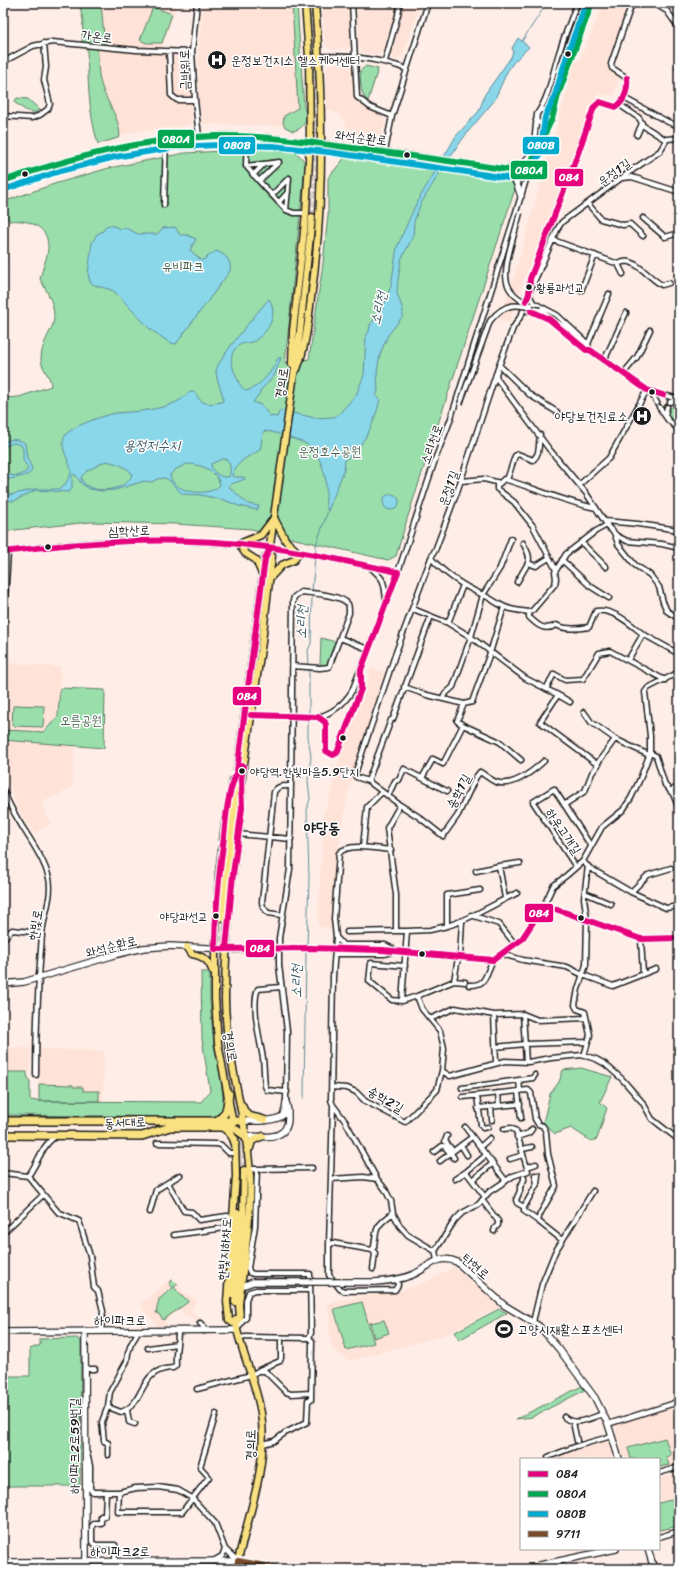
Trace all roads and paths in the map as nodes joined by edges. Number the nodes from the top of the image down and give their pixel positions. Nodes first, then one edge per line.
1 (197, 3) edge
2 (305, 3) edge
3 (315, 3) edge
4 (352, 3) edge
5 (400, 3) edge
6 (428, 3) edge
7 (577, 3) edge
8 (584, 3) edge
9 (632, 3) edge
10 (653, 3) edge
11 (679, 28) edge
12 (318, 33) junction
13 (307, 35) junction
14 (44, 43) junction
15 (168, 51) junction
16 (192, 52) junction
17 (319, 56) junction
18 (355, 56) junction
19 (309, 57) junction
20 (385, 61) junction
21 (3, 62) edge
22 (406, 69) junction
23 (624, 98) junction
24 (195, 100) junction
25 (620, 105) junction
26 (540, 110) junction
27 (3, 116) edge
28 (392, 116) junction
29 (311, 119) junction
30 (536, 119) junction
31 (551, 119) junction
32 (320, 120) junction
33 (642, 124) junction
34 (679, 126) edge
35 (637, 135) dead end
36 (199, 137) junction
37 (247, 137) junction
38 (679, 138) edge
39 (166, 140) junction
40 (666, 140) junction
41 (310, 142) junction
42 (320, 143) junction
43 (385, 151) junction
44 (533, 155) junction
45 (264, 164) junction
46 (246, 166) junction
47 (309, 169) junction
48 (321, 170) junction
49 (506, 170) junction
50 (528, 173) junction
51 (253, 175) junction
52 (621, 178) junction
53 (3, 181) edge
54 (259, 181) junction
55 (526, 183) junction
56 (288, 192) junction
57 (679, 192) edge
58 (272, 195) junction
59 (521, 196) junction
60 (279, 202) junction
61 (588, 204) junction
62 (164, 205) dead end
63 (286, 210) junction
64 (306, 213) junction
65 (312, 217) tunnel mouth
66 (643, 218) dead end
67 (679, 233) edge
68 (643, 236) dead end
69 (553, 240) junction
70 (3, 251) edge
71 (595, 255) junction
72 (618, 264) junction
73 (3, 266) edge
74 (623, 274) dead end
75 (670, 283) dead end
76 (581, 291) dead end
77 (528, 294) junction
78 (609, 294) dead end
79 (526, 301) junction
80 (533, 302) junction
81 (528, 309) junction
82 (540, 310) junction
83 (626, 312) dead end
84 (650, 330) dead end
85 (588, 344) junction
86 (590, 350) junction
87 (604, 361) junction
88 (499, 365) junction
89 (496, 374) junction
90 (623, 374) junction
91 (293, 379) junction
92 (648, 390) junction
93 (679, 399) edge
94 (670, 402) dead end
95 (667, 407) dead end
96 (557, 412) dead end
97 (665, 415) junction
98 (450, 421) junction
99 (679, 430) edge
100 (540, 435) junction
101 (506, 480) junction
102 (461, 481) junction
103 (500, 483) junction
104 (579, 485) junction
105 (596, 508) junction
106 (274, 518) junction
107 (606, 523) junction
108 (679, 530) edge
109 (614, 533) junction
110 (511, 539) dead end
111 (581, 542) junction
112 (523, 543) dead end
113 (238, 544) junction
114 (436, 548) joint
115 (679, 548) edge
116 (270, 550) junction
117 (6, 552) edge
118 (302, 554) junction
119 (431, 558) junction
120 (549, 558) junction
121 (562, 560) junction
122 (528, 563) junction
123 (370, 566) junction
124 (606, 568) dead end
125 (556, 570) junction
126 (398, 572) junction
127 (263, 575) junction
128 (269, 579) junction
129 (517, 582) dead end
130 (463, 585) junction
131 (483, 595) junction
132 (609, 598) dead end
133 (386, 601) junction
134 (504, 607) junction
135 (412, 609) junction
136 (528, 612) junction
137 (431, 616) junction
138 (679, 620) edge
139 (448, 623) junction
140 (3, 632) edge
141 (643, 634) junction
142 (471, 637) junction
143 (340, 638) junction
144 (368, 649) junction
145 (490, 653) junction
146 (679, 654) edge
147 (628, 660) junction
148 (293, 666) junction
149 (679, 672) edge
150 (665, 680) junction
151 (404, 687) junction
152 (546, 689) junction
153 (558, 695) junction
154 (443, 698) junction
155 (570, 702) dead end
156 (464, 704) junction
157 (584, 712) dead end
158 (251, 715) junction
159 (291, 717) junction
160 (463, 725) junction
161 (615, 739) junction
162 (649, 754) junction
163 (521, 760) dead end
164 (544, 761) dead end
165 (597, 764) junction
166 (422, 778) junction
167 (241, 780) junction
168 (368, 781) junction
169 (291, 786) junction
170 (679, 786) edge
171 (3, 789) edge
172 (670, 790) junction
173 (447, 791) dead end
174 (382, 792) junction
175 (388, 796) junction
176 (400, 805) junction
177 (564, 805) junction
178 (679, 816) edge
179 (238, 834) junction
180 (268, 837) junction
181 (291, 839) junction
182 (591, 846) junction
183 (362, 847) junction
184 (391, 850) junction
185 (583, 861) junction
186 (520, 863) dead end
187 (499, 866) junction
188 (588, 866) junction
189 (576, 867) junction
190 (671, 868) dead end
191 (476, 871) dead end
192 (480, 890) dead end
193 (631, 892) junction
194 (517, 893) dead end
195 (584, 893) junction
196 (505, 898) junction
197 (612, 904) dead end
198 (544, 905) junction
199 (679, 906) edge
200 (282, 915) junction
201 (471, 915) junction
202 (222, 919) junction
203 (587, 920) junction
204 (462, 921) junction
205 (447, 926) junction
206 (396, 931) junction
207 (407, 931) junction
208 (347, 932) dead end
209 (42, 933) junction
210 (336, 937) junction
211 (679, 938) edge
212 (3, 939) edge
213 (641, 939) junction
214 (515, 944) junction
215 (344, 946) junction
216 (187, 947) junction
217 (336, 948) junction
218 (215, 949) junction
219 (226, 949) junction
220 (397, 951) junction
221 (406, 952) junction
222 (335, 954) junction
223 (502, 954) junction
224 (459, 958) junction
225 (493, 960) junction
226 (405, 966) junction
227 (656, 969) dead end
228 (643, 974) junction
229 (583, 975) junction
230 (215, 976) junction
231 (39, 977) junction
232 (454, 981) junction
233 (465, 982) dead end
234 (3, 984) edge
235 (469, 985) dead end
236 (281, 987) junction
237 (417, 996) junction
238 (402, 1001) junction
239 (523, 1014) junction
240 (494, 1015) junction
241 (586, 1018) junction
242 (430, 1019) junction
243 (588, 1042) junction
244 (525, 1044) junction
245 (495, 1047) junction
246 (584, 1056) junction
247 (496, 1062) junction
248 (526, 1062) junction
249 (442, 1071) junction
250 (535, 1074) dead end
251 (36, 1075) dead end
252 (519, 1080) junction
253 (332, 1087) junction
254 (471, 1087) junction
255 (462, 1088) dead end
256 (519, 1091) junction
257 (286, 1092) junction
258 (498, 1093) junction
259 (229, 1094) junction
260 (238, 1094) junction
261 (472, 1096) junction
262 (477, 1096) junction
263 (464, 1097) dead end
264 (286, 1102) junction
265 (520, 1104) junction
266 (333, 1105) junction
267 (491, 1106) junction
268 (498, 1106) junction
269 (478, 1108) junction
270 (521, 1118) dead end
271 (266, 1120) junction
272 (492, 1120) dead end
273 (3, 1121) edge
274 (117, 1121) junction
275 (243, 1121) junction
276 (217, 1124) junction
277 (234, 1124) junction
278 (464, 1127) dead end
279 (488, 1127) dead end
280 (504, 1129) dead end
281 (532, 1129) dead end
282 (3, 1135) edge
283 (31, 1135) junction
284 (62, 1135) junction
285 (116, 1135) junction
286 (245, 1136) junction
287 (263, 1136) junction
288 (447, 1136) dead end
289 (518, 1136) junction
290 (472, 1137) junction
291 (490, 1138) dead end
292 (679, 1140) edge
293 (157, 1143) dead end
294 (235, 1143) junction
295 (461, 1145) junction
296 (45, 1147) junction
297 (480, 1147) junction
298 (532, 1147) dead end
299 (522, 1149) junction
300 (434, 1152) dead end
301 (452, 1152) junction
302 (247, 1153) junction
303 (234, 1155) junction
304 (467, 1155) dead end
305 (486, 1155) junction
306 (523, 1155) junction
307 (454, 1158) dead end
308 (510, 1159) dead end
309 (440, 1161) dead end
310 (493, 1163) junction
311 (536, 1164) dead end
312 (527, 1167) junction
313 (312, 1168) dead end
314 (244, 1169) junction
315 (257, 1169) junction
316 (466, 1172) junction
317 (3, 1173) edge
318 (180, 1175) dead end
319 (537, 1175) dead end
320 (28, 1176) junction
321 (524, 1177) dead end
322 (331, 1179) junction
323 (377, 1179) junction
324 (455, 1179) dead end
325 (473, 1180) junction
326 (506, 1181) junction
327 (168, 1183) junction
328 (593, 1191) dead end
329 (43, 1195) junction
330 (483, 1198) junction
331 (524, 1207) junction
332 (150, 1212) dead end
333 (393, 1213) junction
334 (233, 1217) junction
335 (538, 1221) junction
336 (232, 1227) junction
337 (494, 1231) dead end
338 (3, 1233) edge
339 (174, 1235) dead end
340 (562, 1240) junction
341 (329, 1245) junction
342 (372, 1250) junction
343 (435, 1250) junction
344 (437, 1260) junction
345 (373, 1269) dead end
346 (243, 1275) junction
347 (397, 1280) junction
348 (253, 1282) junction
349 (242, 1286) junction
350 (310, 1290) junction
351 (533, 1322) junction
352 (200, 1323) dead end
353 (236, 1326) junction
354 (204, 1330) junction
355 (85, 1331) junction
356 (101, 1331) junction
357 (136, 1331) junction
358 (178, 1331) junction
359 (3, 1332) edge
360 (239, 1338) junction
361 (281, 1338) junction
362 (309, 1338) junction
363 (177, 1344) junction
364 (148, 1348) dead end
365 (85, 1369) junction
366 (95, 1369) dead end
367 (258, 1371) junction
368 (251, 1375) junction
369 (197, 1389) dead end
370 (311, 1393) junction
371 (679, 1399) edge
372 (108, 1407) junction
373 (127, 1410) junction
374 (216, 1414) dead end
375 (603, 1414) junction
376 (564, 1416) dead end
377 (573, 1422) junction
378 (135, 1424) dead end
379 (608, 1424) junction
380 (612, 1436) junction
381 (577, 1441) dead end
382 (263, 1444) junction
383 (85, 1449) junction
384 (108, 1455) dead end
385 (548, 1457) dead end
386 (619, 1458) edge
387 (679, 1467) edge
388 (660, 1473) edge
389 (106, 1492) junction
390 (119, 1492) junction
391 (192, 1498) junction
392 (679, 1531) edge
393 (660, 1537) edge
394 (225, 1550) junction
395 (612, 1550) edge
396 (648, 1550) edge
397 (214, 1561) junction
398 (238, 1561) junction
399 (3, 1562) edge
400 (86, 1562) junction
401 (115, 1562) junction
402 (535, 1568) edge
403 (236, 1569) edge
404 (283, 1569) edge
405 (508, 1569) edge
406 (516, 1569) edge
407 (654, 1569) edge

1 - 16 street, 금바위로
2 - 13 main road
3 - 12 main road
4 - 18 street
5 - 20 street
6 - 22 street
7 - 26 street
8 - 31 street
9 - 23 street
10 - 11 street
12 - 13 main road
12 - 17 main road
13 - 19 main road
14 - 15 street, 가온로
14 - 21 street, 가온로
14 - 27 street
15 - 16 street, 가온로
15 - 24 street
16 - 24 street, 금바위로
17 - 18 street
17 - 19 street
17 - 32 main road
18 - 20 street
18 - 28 street
19 - 29 main road
20 - 22 street
22 - 28 street
23 - 25 street
23 - 34 street
24 - 36 street, 금바위로
25 - 33 street
25 - 77 street
26 - 30 street
26 - 31 street
28 - 43 street
29 - 32 main road
29 - 41 main road
30 - 31 street
30 - 44 street
31 - 44 street
32 - 42 main road
33 - 35 street
33 - 40 street
36 - 37 street, 와석순환로
36 - 39 street, 와석순환로
37 - 41 street, 와석순환로
37 - 46 street
38 - 40 street
39 - 53 street, 와석순환로
39 - 62 street
40 - 52 street, 운정1길
41 - 42 street, 와석순환로
41 - 47 main road
42 - 43 street, 와석순환로
42 - 48 main road
43 - 49 street, 와석순환로
44 - 49 street
44 - 50 street, 소리천로
45 - 46 street
45 - 51 street
45 - 54 street
46 - 51 street
47 - 48 main road
47 - 64 main road
48 - 91 main road
49 - 50 street, 와석순환로
49 - 59 street
50 - 55 street, 소리천로
51 - 54 street
52 - 57 street
52 - 61 street, 운정1길
54 - 58 street
55 - 59 street, 소리천로
55 - 82 street, bridge
56 - 58 street
56 - 60 street
56 - 63 street
58 - 60 street
59 - 98 street, 소리천로
60 - 63 street
61 - 68 street
61 - 69 street, 운정1길
63 - 64 street
64 - 91 main road
65 - 91 main road, 경의로
66 - 67 street
69 - 71 street
69 - 77 street, 운정1길
70 - 73 street
71 - 72 street
71 - 76 street
72 - 74 street
72 - 75 street
77 - 79 street, 운정1길
77 - 80 street
78 - 85 street
79 - 80 street
79 - 81 street, 운정1길
80 - 81 street
80 - 85 street
81 - 86 street
81 - 88 street
82 - 86 street
82 - 98 street, bridge
83 - 87 street
84 - 90 street
85 - 86 street
86 - 87 street
87 - 90 street
88 - 89 street, 운정1길
88 - 96 street
89 - 100 street
89 - 102 street, 운정1길
90 - 92 street
91 - 106 main road, 경의로
92 - 93 street
92 - 97 street
92 - 104 street
93 - 94 street
95 - 97 street
97 - 99 street
98 - 126 street, 소리천로
100 - 101 street
100 - 104 street
101 - 103 street
101 - 105 street
102 - 103 street
102 - 114 street, 운정1길
103 - 120 street
104 - 105 street
105 - 107 street
106 - 113 main road
106 - 116 main road, 경의로
106 - 118 main road
107 - 108 street
107 - 109 street
107 - 111 street
109 - 115 street
109 - 138 street
110 - 131 street
111 - 121 street
111 - 124 street
112 - 122 street
113 - 116 street, 심학산로
113 - 117 street, 심학산로
113 - 127 main road
114 - 119 street, 송학1길
116 - 118 street, 심학산로
116 - 127 main road, 경의로
116 - 128 main road, 경의로
117 - 140 street
118 - 123 street, 심학산로
118 - 128 main road
119 - 130 street
119 - 135 street, 송학1길
120 - 122 street
120 - 125 street
121 - 125 street
121 - 132 street
122 - 129 street
123 - 126 street, 심학산로
123 - 133 street
125 - 136 street
126 - 133 street, 소리천로
127 - 202 main road, 경의로
128 - 158 main road, 경의로
130 - 131 street
130 - 139 street
131 - 134 street
131 - 142 street
133 - 144 street, 소리천로
134 - 136 street
134 - 145 street
135 - 137 street
135 - 168 street, 송학1길
136 - 141 street
137 - 139 street
137 - 151 street
139 - 142 street
141 - 146 street
141 - 147 street
142 - 145 street
142 - 154 street
143 - 144 street
143 - 148 street
143 - 148 street
144 - 159 street, 소리천로
145 - 152 street
145 - 156 street
147 - 150 street
147 - 152 street
148 - 159 street
149 - 150 street, 하우고개길
150 - 162 street, 하우고개길
151 - 154 street
151 - 168 street
152 - 153 street
153 - 155 street
153 - 165 street
154 - 156 street
156 - 160 street
157 - 161 street
158 - 159 street
158 - 167 main road, 경의로
159 - 169 street
160 - 163 street
160 - 166 street, 송학1길
161 - 162 street
161 - 165 street, 하우고개길
162 - 172 street
162 - 182 street, 하우고개길
164 - 176 street, 송학1길
165 - 177 street, 하우고개길
166 - 173 street, 송학1길
166 - 175 street, 송학1길
167 - 179 main road, 경의로
167 - 202 main road, 경의로
168 - 174 street, 송학1길
169 - 180 street
169 - 181 street
170 - 172 street
171 - 209 street, 한빛로
172 - 178 street
174 - 175 street, 송학1길
174 - 183 street
175 - 176 street, 송학1길
176 - 184 street
177 - 182 street, 하우고개길
177 - 189 street, 하우고개길
179 - 180 street
179 - 202 main road, 경의로
180 - 181 street
180 - 200 street
181 - 200 street
182 - 185 street, 하우고개길
183 - 184 street
183 - 210 street
184 - 206 street
185 - 188 street, 하우고개길
185 - 189 street, 하우고개길
186 - 187 street
187 - 191 street
187 - 196 street
188 - 193 street, 하우고개길
188 - 195 street
189 - 198 street, 하우고개길
190 - 193 street
192 - 205 street
193 - 199 street, 하우고개길
194 - 196 street
195 - 197 street
195 - 203 street
196 - 201 street
198 - 203 street
198 - 214 street, 하우고개길
200 - 236 street
201 - 204 street
201 - 214 street
202 - 218 main road, 경의로
202 - 219 main road, 경의로
203 - 213 street
203 - 229 street
204 - 205 street
204 - 224 street
205 - 207 street
206 - 207 street
206 - 208 street
207 - 221 street
209 - 212 street
209 - 231 street, 한빛로
210 - 215 street
210 - 217 street
211 - 213 street
213 - 228 street
214 - 223 street, 하우고개길
215 - 217 street
215 - 220 street
216 - 218 street, 와석순환로
216 - 230 main road
216 - 231 street, 와석순환로
217 - 222 street
218 - 219 street, 와석순환로
218 - 230 main road, 경의로
219 - 220 street, bridge
219 - 260 main road, 경의로
220 - 221 street
220 - 222 street
221 - 224 street
221 - 226 street
222 - 253 street
223 - 225 street, 하우고개길
223 - 229 street
224 - 225 street
224 - 232 street
225 - 235 street
226 - 238 street
226 - 238 street
227 - 228 street
228 - 229 street
229 - 241 street
230 - 259 main road, 경의로
231 - 234 street, 와석순환로
231 - 251 street, 한빛로
232 - 233 street
232 - 237 street
236 - 257 street
236 - 257 street
237 - 238 street
237 - 242 street, 송학2길
239 - 240 street
239 - 241 street
239 - 244 street
240 - 242 street
240 - 245 street
241 - 243 street
242 - 249 street, 송학2길
243 - 244 street
243 - 246 street
244 - 245 street
244 - 248 street
245 - 247 street
246 - 248 street
246 - 292 street
247 - 248 street
247 - 249 street
249 - 253 street, 송학2길
250 - 252 street
252 - 254 street
252 - 256 street
253 - 266 street
254 - 255 street
254 - 261 street
256 - 258 street
256 - 265 street
256 - 335 street
257 - 264 street
258 - 262 street
258 - 268 street
259 - 276 highway
259 - 277 main road, 경의로
260 - 271 main road
260 - 275 main road, 경의로
261 - 262 street
261 - 263 street
262 - 269 street
264 - 271 street
264 - 287 street
265 - 268 street
265 - 270 street
266 - 322 street
266 - 323 street
267 - 268 street
267 - 269 street
267 - 272 street
269 - 279 street
271 - 275 street
273 - 274 highway, 동서대로
274 - 276 highway, 동서대로
274 - 285 highway
275 - 277 highway, 동서대로
275 - 286 main road, 경의로
276 - 277 highway, 동서대로
276 - 285 highway, 동서대로
276 - 294 highway
277 - 286 highway
277 - 294 main road, 경의로
278 - 290 street
280 - 289 street
281 - 289 street
282 - 283 highway, 동서대로
283 - 284 highway, 동서대로
283 - 296 street
284 - 285 highway, 동서대로
284 - 296 street
286 - 287 street
286 - 302 main road, 경의로
287 - 302 main road
288 - 301 street
289 - 299 street
290 - 295 street
290 - 297 street
291 - 297 street
293 - 303 street
294 - 303 main road, 경의로
295 - 301 street
295 - 304 street
296 - 320 street
297 - 305 street
298 - 299 street
299 - 306 street
300 - 301 street
301 - 307 street
301 - 309 street
302 - 303 main road
302 - 314 main road, 경의로
303 - 334 main road, 경의로
305 - 310 street
305 - 316 street
306 - 308 street
306 - 312 street
310 - 325 street
310 - 326 street
311 - 312 street
312 - 326 street
313 - 315 street
314 - 315 street
314 - 346 main road, 경의로
314 - 353 main road, 경의로
315 - 350 street
316 - 324 street
316 - 325 street
317 - 320 street
318 - 327 street
319 - 331 street
320 - 329 street
321 - 331 street
322 - 323 street
322 - 341 street
323 - 333 street
325 - 330 street
326 - 330 street
327 - 332 street
327 - 334 street
328 - 340 street
329 - 338 street
329 - 356 street
330 - 337 street
330 - 343 street
331 - 335 street
333 - 342 street
333 - 343 street
334 - 336 main road, 경의로
335 - 340 street
336 - 339 street
336 - 353 main road, 경의로
340 - 351 street
341 - 342 street
341 - 347 street
342 - 345 street
343 - 344 street
344 - 347 street
344 - 351 street, 탄현로
346 - 348 street
346 - 349 main road, 경의로
347 - 348 street, bridge
348 - 349 street
349 - 353 main road, 경의로
350 - 353 street
350 - 362 street
351 - 375 street, 탄현로
352 - 354 street
353 - 354 street, 하이파크로
353 - 360 main road, 경의로
354 - 358 street, 하이파크로
355 - 356 street, 하이파크로
355 - 359 street, 하이파크로
355 - 365 street, 하이파크2로59번길
356 - 357 street, 하이파크로
357 - 358 street, 하이파크로
357 - 372 street
358 - 363 street
360 - 361 street
360 - 368 main road, 경의로
361 - 362 street
361 - 367 street
362 - 370 street
363 - 364 street
363 - 373 street
365 - 366 street
365 - 383 street, 하이파크2로59번길
367 - 368 street
367 - 370 street
368 - 369 street
368 - 382 main road, 경의로
370 - 382 street
371 - 379 street
372 - 373 street
372 - 384 street
373 - 378 street
374 - 391 street
375 - 377 street
375 - 379 street, 탄현로
376 - 377 street
377 - 381 street
379 - 380 street, 탄현로
380 - 385 street
380 - 386 street, 탄현로
382 - 398 main road, 경의로
383 - 389 street
383 - 400 street, 하이파크2로59번길
387 - 388 street
389 - 390 street
389 - 401 street
390 - 391 street
390 - 391 street
391 - 394 street
392 - 393 street
394 - 397 street
394 - 398 street
395 - 402 street
396 - 407 street
397 - 398 street, 하이파크2로
397 - 401 street, 하이파크2로
398 - 403 main road, 경의로
398 - 404 street, 하이파크2로
399 - 400 street, 하이파크2로
400 - 401 street, 하이파크2로
402 - 406 street
405 - 406 street

